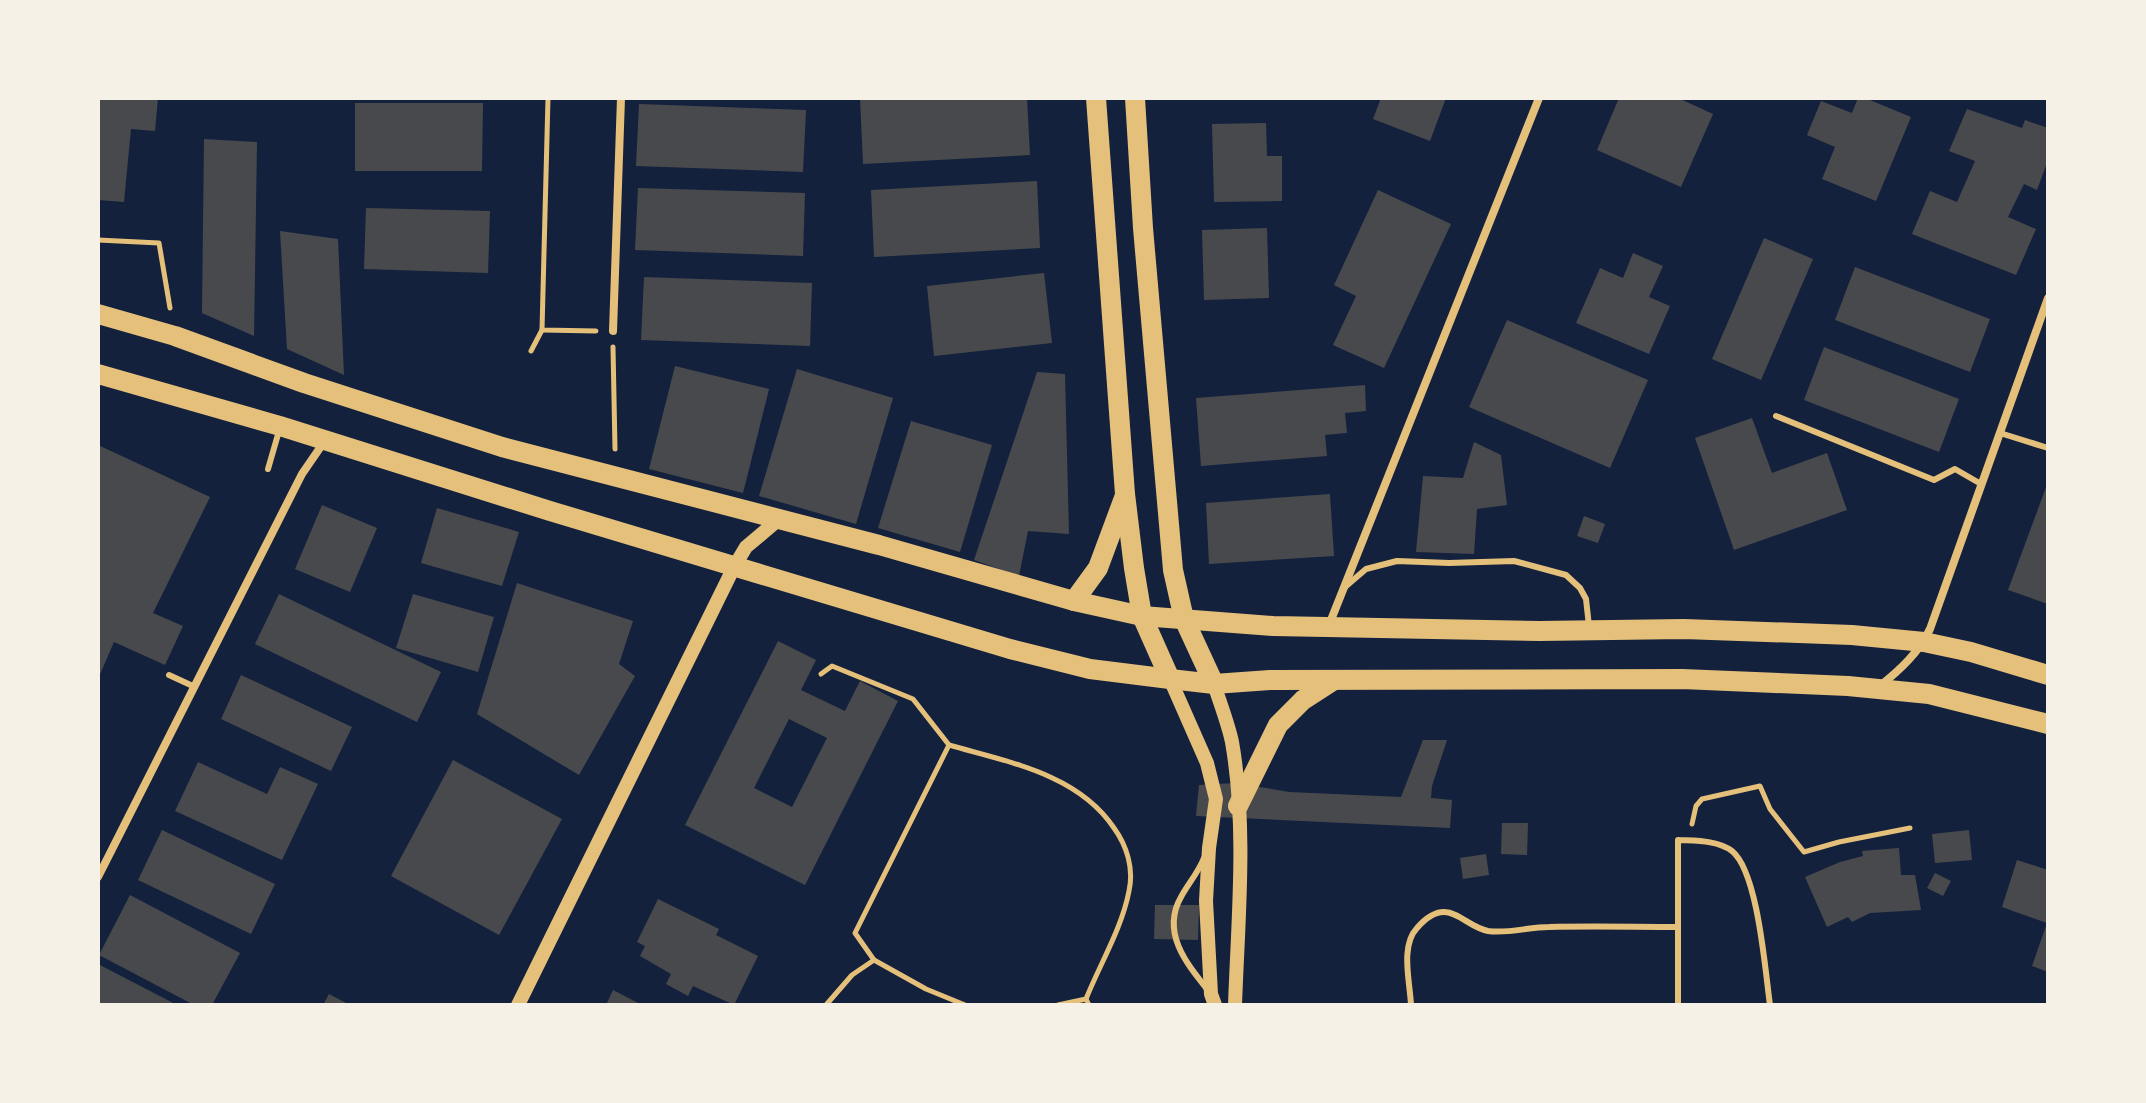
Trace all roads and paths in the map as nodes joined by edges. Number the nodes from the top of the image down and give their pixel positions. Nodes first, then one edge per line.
1 (548, 98) edge
2 (621, 98) edge
3 (1096, 98) edge
4 (1135, 98) edge
5 (1539, 98) edge
6 (98, 240) edge
7 (2048, 298) edge
8 (98, 314) edge
9 (542, 330) junction
10 (613, 331) junction
11 (175, 336) junction
12 (531, 351) dead end
13 (98, 374) edge
14 (1776, 416) dead end
15 (280, 426) junction
16 (2000, 433) junction
17 (325, 440) junction
18 (2048, 448) edge
19 (268, 469) dead end
20 (616, 478) junction
21 (1981, 484) junction
22 (1125, 494) junction
23 (778, 520) junction
24 (734, 567) junction
25 (1345, 587) junction
26 (1074, 601) junction
27 (1142, 616) junction
28 (1184, 619) junction
29 (1328, 625) junction
30 (1590, 629) junction
31 (1924, 642) junction
32 (821, 674) dead end
33 (169, 675) dead end
34 (2048, 675) edge
35 (1170, 679) junction
36 (1334, 680) junction
37 (1214, 684) junction
38 (195, 687) junction
39 (1878, 688) junction
40 (2048, 724) edge
41 (949, 745) junction
42 (1238, 806) junction
43 (1910, 828) dead end
44 (1688, 840) junction
45 (1209, 848) junction
46 (98, 877) edge
47 (1678, 927) junction
48 (874, 960) junction
49 (1213, 1000) edge
50 (1087, 1002) edge
51 (518, 1005) edge
52 (826, 1005) edge
53 (965, 1005) edge
54 (1058, 1005) edge
55 (1235, 1005) edge
56 (1411, 1005) edge
57 (1678, 1005) edge
58 (1770, 1005) edge

1 - 9 path
2 - 10 street
3 - 22 main road
4 - 28 main road
5 - 25 street
6 - 11 path
7 - 16 street
8 - 11 main road
9 - 10 path
9 - 12 path
10 - 20 path
11 - 20 main road
13 - 15 main road
14 - 21 lane
15 - 17 main road
15 - 19 lane
16 - 18 lane
16 - 21 street
17 - 24 main road
17 - 38 street
20 - 23 main road
21 - 31 street
22 - 26 main road
22 - 27 main road
23 - 24 street
23 - 26 main road
24 - 35 main road
24 - 51 street
25 - 29 street
25 - 30 lane
26 - 27 main road
27 - 28 main road
27 - 35 main road
28 - 29 main road
28 - 37 main road
29 - 30 main road
30 - 31 main road
31 - 34 main road
31 - 39 street
32 - 41 path
33 - 38 lane
35 - 37 main road
35 - 45 street
36 - 37 main road
36 - 39 main road
36 - 42 main road
37 - 42 street
38 - 46 street
39 - 40 main road
41 - 48 path
41 - 50 path
42 - 55 street
43 - 44 path
44 - 47 lane
44 - 58 lane
45 - 49 street
45 - 49 lane
47 - 56 lane
47 - 57 lane
48 - 52 path
48 - 53 path
50 - 54 path

